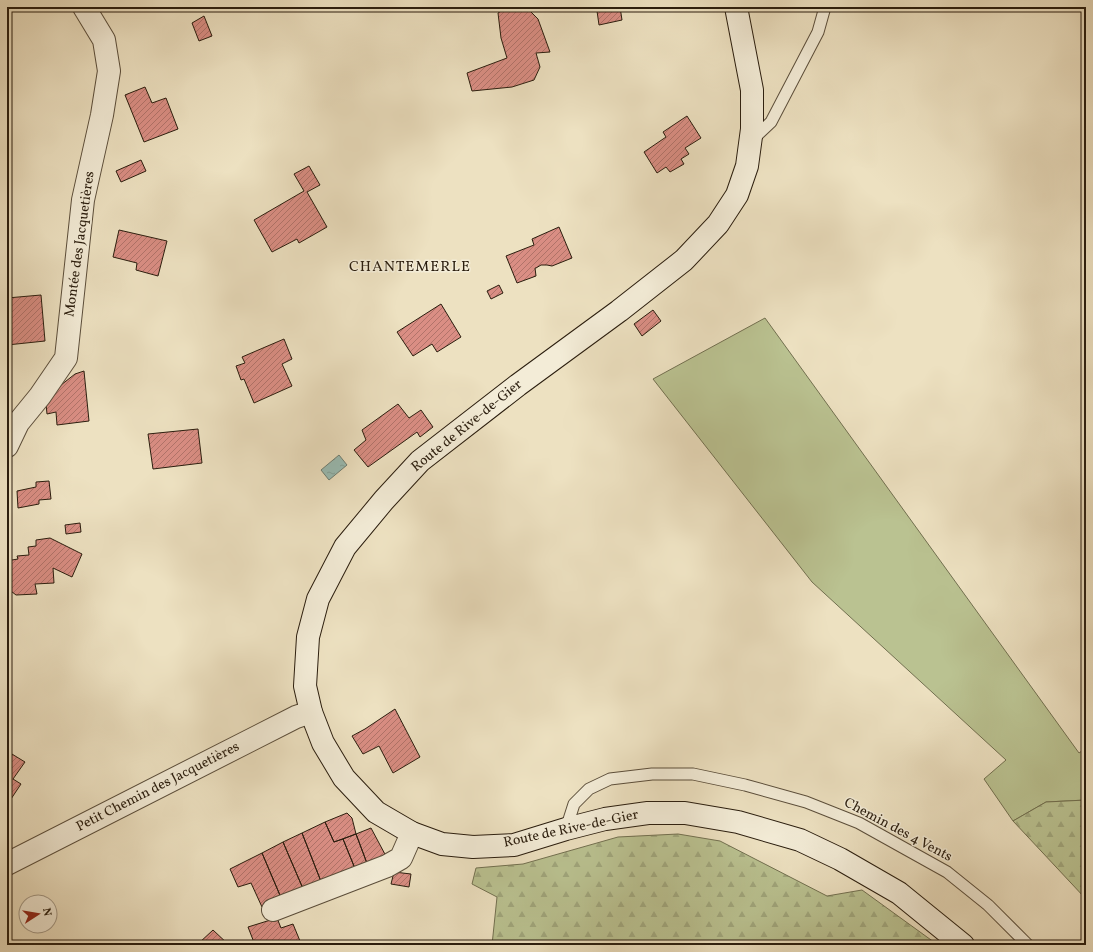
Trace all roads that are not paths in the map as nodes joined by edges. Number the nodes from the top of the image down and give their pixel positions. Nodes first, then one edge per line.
1 (84, 7) edge
2 (736, 7) edge
3 (825, 7) edge
4 (750, 142) junction
5 (7, 446) edge
6 (310, 712) junction
7 (566, 828) junction
8 (412, 833) junction
9 (7, 864) edge
10 (273, 910) dead end
11 (963, 945) edge
12 (1028, 945) edge

1 - 5 main road, Montée des Jacquetières
2 - 4 main road, Route de Rive-de-Gier
3 - 4 lane
4 - 6 main road, Route de Rive-de-Gier
6 - 8 main road, Route de Rive-de-Gier
6 - 9 main road, Petit Chemin des Jacquetières
7 - 8 main road, Route de Rive-de-Gier
7 - 11 main road, Route de Rive-de-Gier
7 - 12 lane, Chemin des 4 Vents
8 - 10 main road

